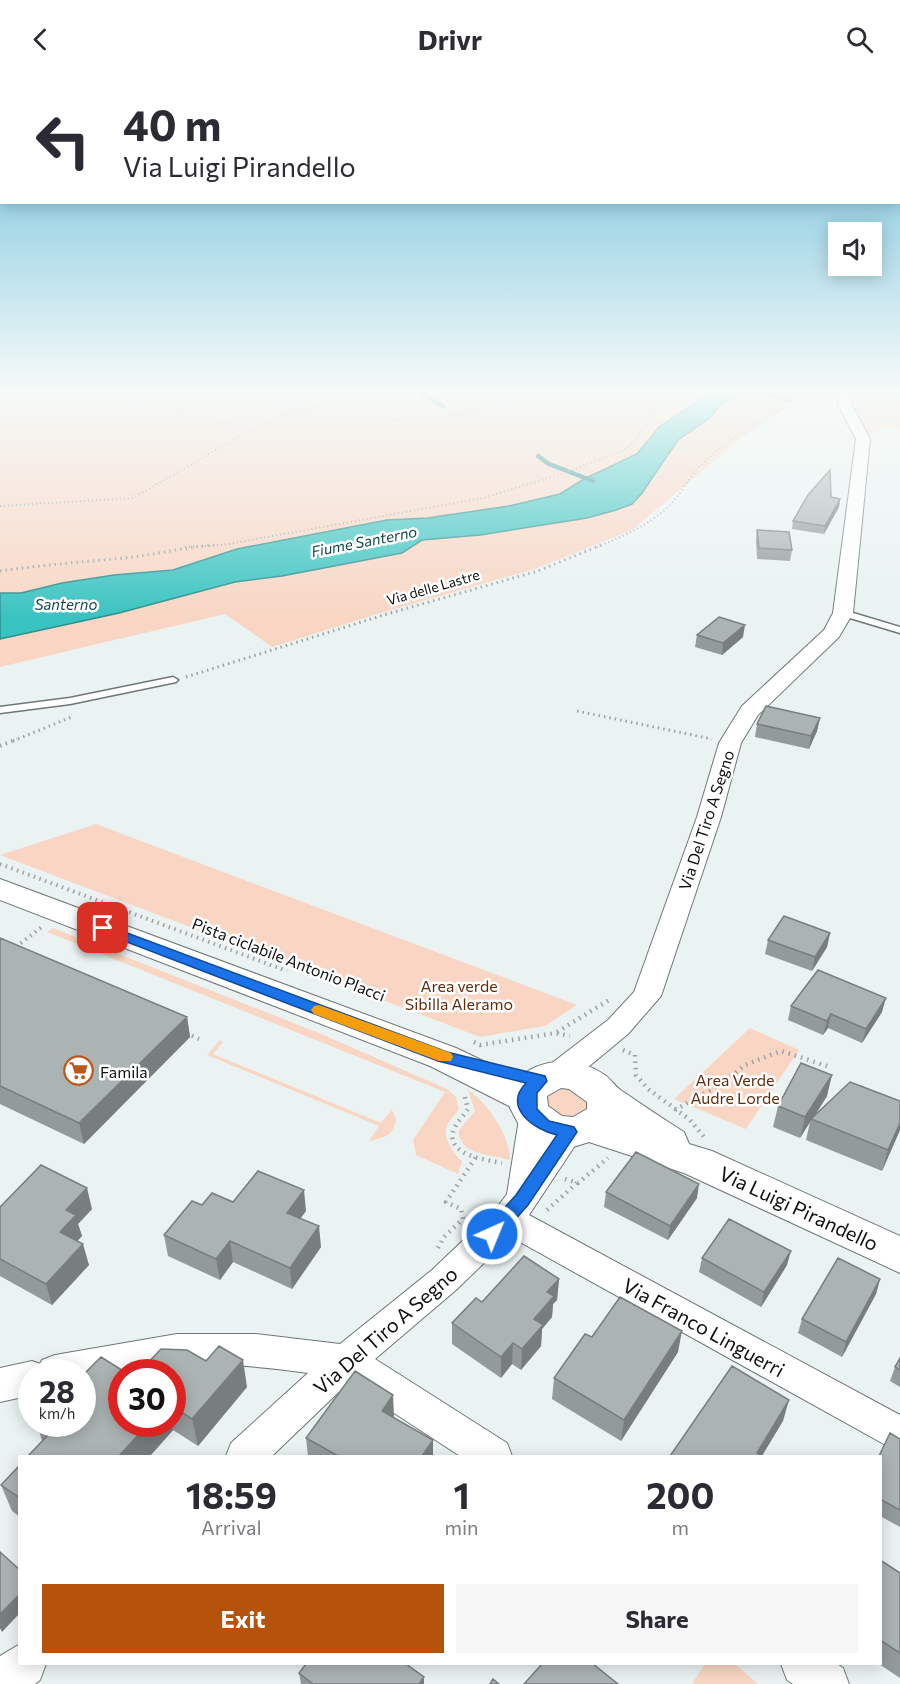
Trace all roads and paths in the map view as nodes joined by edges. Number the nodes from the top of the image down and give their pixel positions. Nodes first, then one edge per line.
1 (185, 468) edge
2 (580, 468) edge
3 (698, 468) edge
4 (860, 468) edge
5 (0, 506) edge
6 (0, 571) edge
7 (843, 613) junction
8 (900, 630) edge
9 (173, 680) joint
10 (0, 710) edge
11 (577, 711) dead end
12 (730, 743) junction
13 (0, 864) edge
14 (0, 889) edge
15 (293, 974) dead end
16 (652, 983) junction
17 (178, 1029) edge
18 (556, 1033) junction
19 (608, 1038) junction
20 (200, 1039) dead end
21 (457, 1062) junction
22 (827, 1066) dead end
23 (564, 1101) junction
24 (675, 1110) junction
25 (705, 1153) junction
26 (476, 1157) junction
27 (578, 1183) dead end
28 (521, 1205) junction
29 (435, 1254) dead end
30 (900, 1255) edge
31 (346, 1361) junction
32 (96, 1365) edge
33 (18, 1381) edge
34 (0, 1385) edge
35 (900, 1435) edge
36 (246, 1455) edge
37 (491, 1455) edge
38 (23, 1665) edge
39 (804, 1665) edge
40 (1, 1684) edge
41 (827, 1684) edge

1 - 5 path
2 - 6 path
3 - 9 path, Via delle Lastre
4 - 7 street, Via Del Tiro A Segno
7 - 8 lane
7 - 12 street, Via Del Tiro A Segno
9 - 10 lane
11 - 12 path
12 - 16 street, Via Del Tiro A Segno
13 - 15 path, Pista ciclabile Antonio Placci
14 - 21 street, Via Luigi Pirandello
16 - 18 path
16 - 19 street, Via Del Tiro A Segno
17 - 20 path
18 - 19 path
18 - 21 path
19 - 23 street, Via Del Tiro A Segno
19 - 24 path
21 - 23 street, Via Luigi Pirandello
21 - 26 path
22 - 24 path
23 - 25 street, Via Luigi Pirandello
23 - 28 street, Via Del Tiro A Segno
24 - 25 path
25 - 30 street, Via Luigi Pirandello
26 - 28 path
26 - 29 path
27 - 28 path
28 - 31 street, Via Del Tiro A Segno
28 - 35 street, Via Franco Linguerri
31 - 32 street
31 - 36 street, Via Del Tiro A Segno
31 - 37 street
33 - 34 street
38 - 40 street
39 - 41 street

